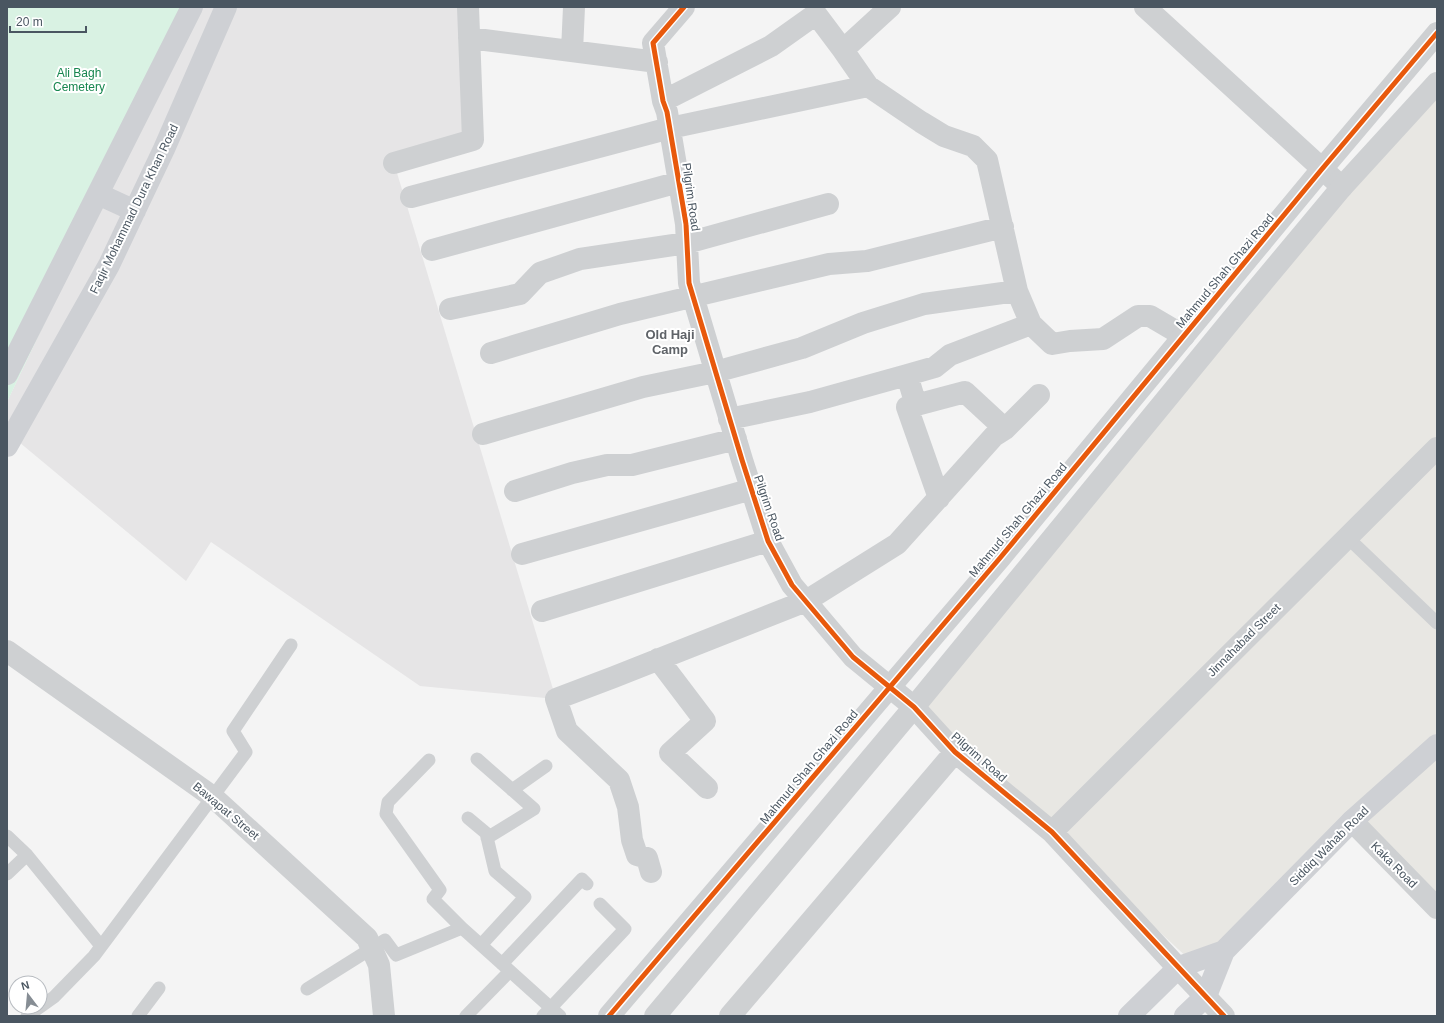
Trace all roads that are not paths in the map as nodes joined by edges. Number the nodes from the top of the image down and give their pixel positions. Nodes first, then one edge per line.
1 (192, 7) edge
2 (226, 7) edge
3 (468, 7) edge
4 (574, 7) edge
5 (684, 7) edge
6 (890, 7) edge
7 (1145, 7) edge
8 (1437, 33) edge
9 (470, 38) junction
10 (844, 50) junction
11 (572, 51) junction
12 (657, 62) junction
13 (1437, 83) edge
14 (868, 86) junction
15 (664, 101) junction
16 (670, 128) junction
17 (394, 162) dead end
18 (1322, 169) junction
19 (679, 182) junction
20 (1342, 187) junction
21 (98, 194) junction
22 (411, 197) dead end
23 (828, 204) dead end
24 (135, 211) junction
25 (1003, 227) junction
26 (687, 243) junction
27 (432, 250) dead end
28 (1017, 291) junction
29 (693, 297) junction
30 (450, 309) dead end
31 (1032, 324) junction
32 (1184, 336) junction
33 (491, 353) dead end
34 (715, 372) junction
35 (7, 374) edge
36 (907, 375) junction
37 (1039, 395) dead end
38 (916, 405) junction
39 (729, 419) junction
40 (1005, 429) junction
41 (483, 434) dead end
42 (736, 440) junction
43 (7, 446) edge
44 (1437, 448) edge
45 (752, 489) junction
46 (515, 491) dead end
47 (939, 498) junction
48 (1347, 537) junction
49 (768, 541) junction
50 (522, 554) dead end
51 (806, 601) junction
52 (542, 611) dead end
53 (1437, 623) edge
54 (291, 645) dead end
55 (7, 651) edge
56 (658, 659) junction
57 (890, 687) junction
58 (914, 708) junction
59 (1437, 745) edge
60 (954, 752) junction
61 (477, 759) dead end
62 (429, 760) dead end
63 (546, 766) dead end
64 (707, 788) dead end
65 (512, 790) junction
66 (213, 797) junction
67 (468, 818) dead end
68 (1352, 821) junction
69 (1052, 832) junction
70 (7, 836) edge
71 (487, 838) junction
72 (27, 855) junction
73 (651, 872) dead end
74 (7, 874) edge
75 (588, 884) dead end
76 (600, 904) dead end
77 (1437, 908) edge
78 (462, 928) junction
79 (481, 945) junction
80 (101, 946) junction
81 (372, 948) junction
82 (1224, 951) junction
83 (506, 968) junction
84 (1178, 968) junction
85 (159, 988) dead end
86 (307, 988) dead end
87 (1206, 996) junction
88 (48, 1001) edge
89 (551, 1013) edge
90 (138, 1016) edge
91 (384, 1016) edge
92 (466, 1016) edge
93 (610, 1016) edge
94 (655, 1016) edge
95 (730, 1016) edge
96 (1129, 1016) edge
97 (1185, 1016) edge
98 (1224, 1016) edge

1 - 21 main road
2 - 24 main road, Faqir Mohammad Dura Khan Road
3 - 9 street
4 - 11 street
5 - 12 street, Pilgrim Road
6 - 10 street
7 - 18 street
8 - 18 street, Mahmud Shah Ghazi Road
9 - 11 street
9 - 17 street
10 - 14 street
10 - 15 street
11 - 12 street
12 - 15 street, Pilgrim Road
13 - 20 street
14 - 16 street
14 - 25 street
15 - 16 street, Pilgrim Road
16 - 19 street, Pilgrim Road
16 - 22 street
18 - 20 street
18 - 32 street, Mahmud Shah Ghazi Road
19 - 26 street, Pilgrim Road
19 - 27 street
20 - 58 street
21 - 24 main road
21 - 35 main road
23 - 26 street
24 - 43 main road, Faqir Mohammad Dura Khan Road
25 - 28 street
25 - 29 street
26 - 29 street, Pilgrim Road
26 - 30 street
28 - 31 street
28 - 34 street
29 - 33 street
29 - 34 street, Pilgrim Road
31 - 32 street
31 - 36 street
32 - 57 street, Mahmud Shah Ghazi Road
34 - 39 street, Pilgrim Road
34 - 41 street
36 - 38 street
36 - 39 street
37 - 40 street
38 - 40 street
38 - 47 street
39 - 42 street, Pilgrim Road
40 - 47 street
42 - 45 street, Pilgrim Road
42 - 46 street
44 - 48 street, Jinnahabad Street
45 - 49 street, Pilgrim Road
45 - 50 street
47 - 51 street
48 - 53 lane
48 - 69 street, Jinnahabad Street
49 - 51 street, Pilgrim Road
49 - 52 street
51 - 56 street
51 - 57 street, Pilgrim Road
54 - 66 lane
55 - 66 street, Bawapat Street
56 - 64 street
56 - 73 street
57 - 58 street, Pilgrim Road
57 - 93 street, Mahmud Shah Ghazi Road
58 - 60 street, Pilgrim Road
58 - 94 street
59 - 68 main road, Siddiq Wahab Road
60 - 69 street, Pilgrim Road
60 - 95 street
61 - 65 lane
62 - 78 lane
63 - 65 lane
65 - 71 lane
66 - 80 lane
66 - 81 street, Bawapat Street
67 - 71 lane
68 - 77 street, Kaka Road
68 - 82 main road, Siddiq Wahab Road
69 - 84 street, Pilgrim Road
70 - 72 lane
71 - 79 lane
72 - 74 lane
72 - 80 lane
75 - 83 lane
76 - 89 lane
78 - 79 lane
78 - 81 lane
79 - 83 lane
80 - 88 lane
81 - 86 lane
81 - 91 street, Bawapat Street
82 - 84 main road, Siddiq Wahab Road
82 - 87 main road, Siddiq Wahab Road
83 - 89 lane
83 - 92 lane
84 - 87 street, Pilgrim Road
84 - 96 main road, Siddiq Wahab Road
85 - 90 lane
87 - 97 main road, Siddiq Wahab Road
87 - 98 street, Pilgrim Road

